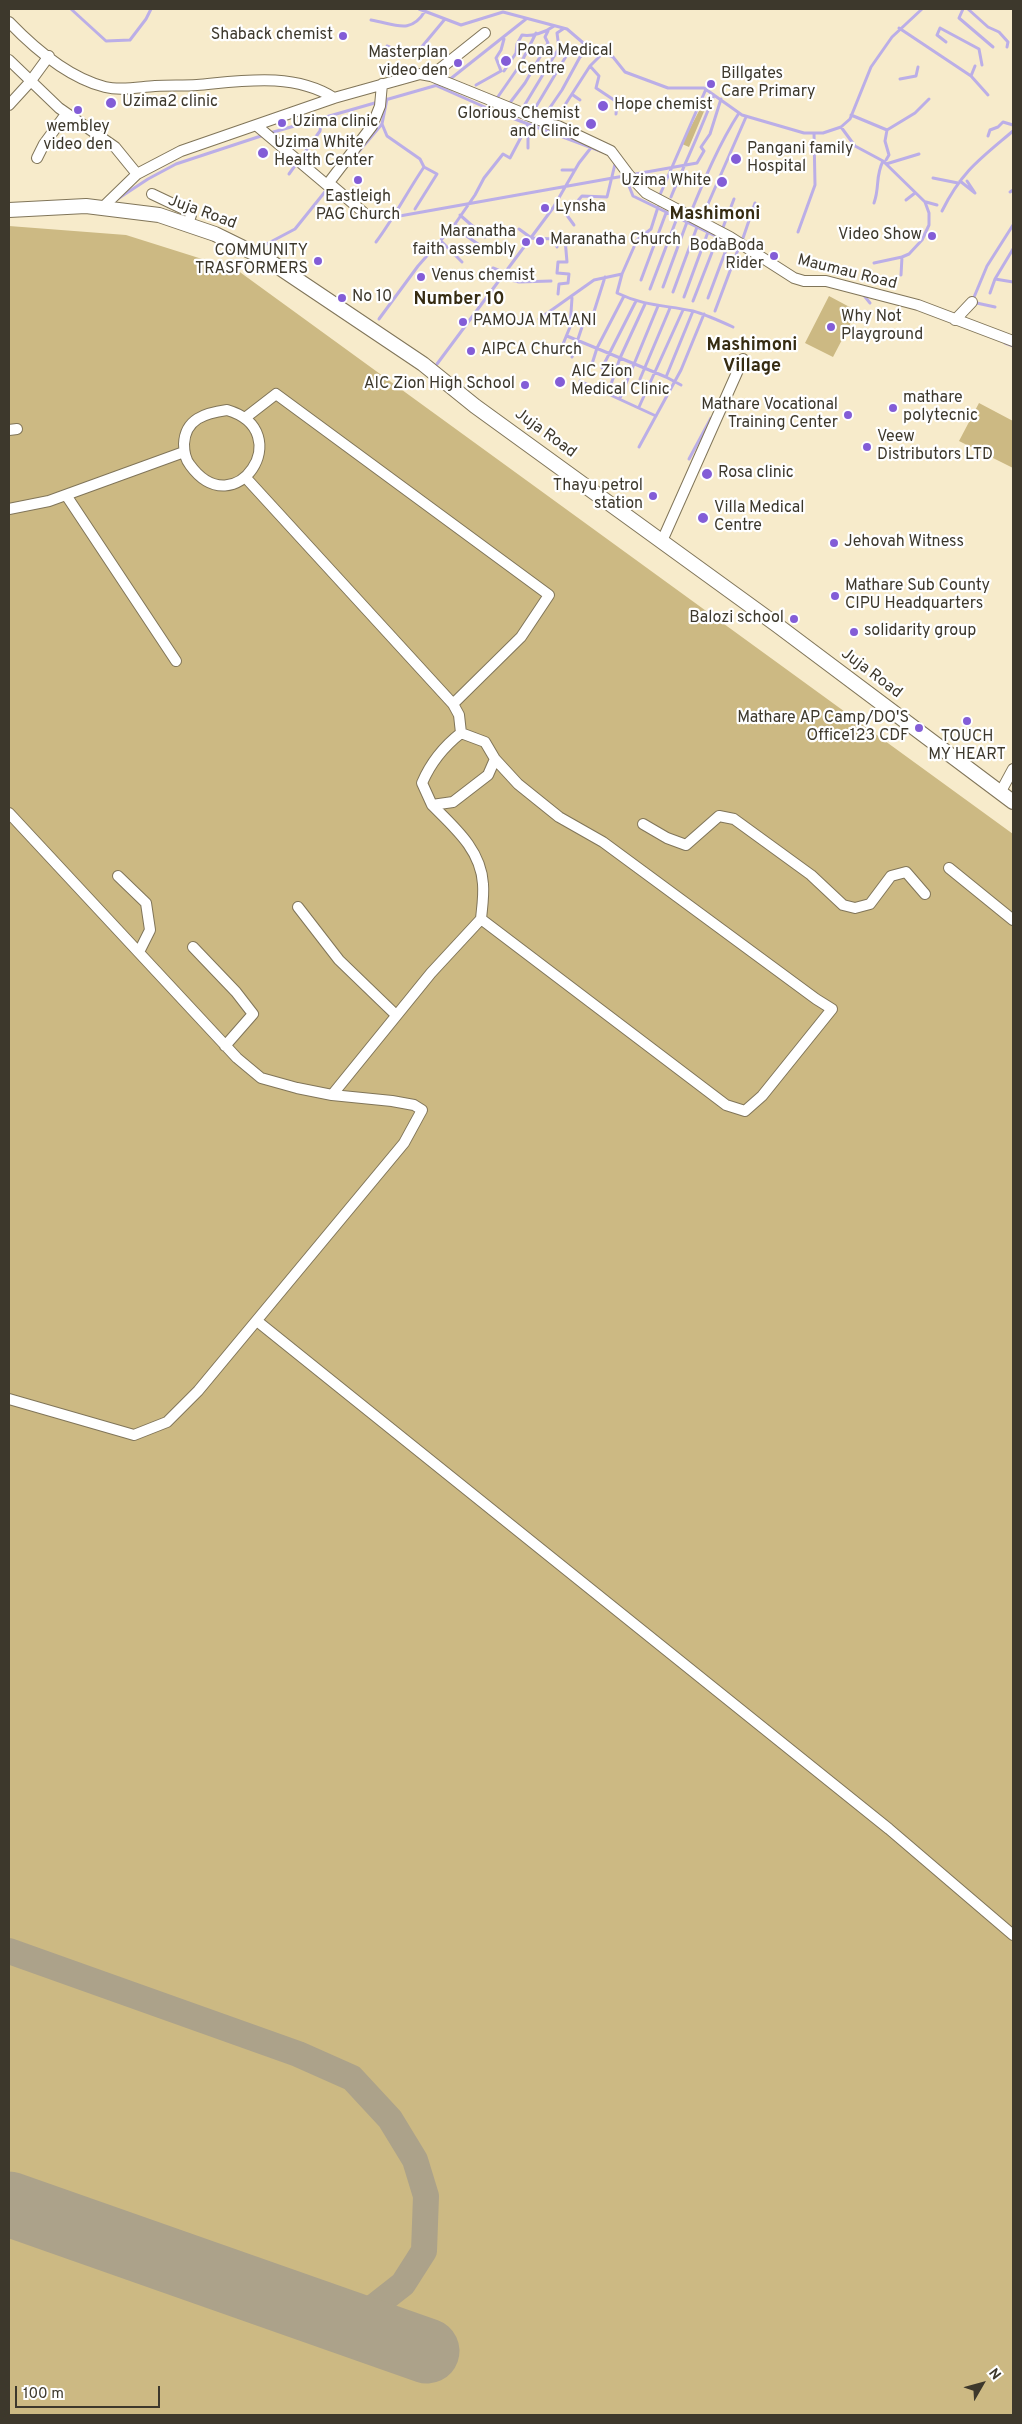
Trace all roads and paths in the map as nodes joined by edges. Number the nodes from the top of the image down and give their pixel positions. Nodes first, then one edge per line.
1 (9, 22) edge
2 (485, 33) dead end
3 (49, 56) junction
4 (9, 60) edge
5 (428, 75) junction
6 (30, 82) junction
7 (382, 84) junction
8 (334, 98) junction
9 (9, 105) edge
10 (66, 114) junction
11 (257, 126) junction
12 (37, 158) dead end
13 (137, 174) junction
14 (329, 183) junction
15 (152, 194) dead end
16 (102, 207) junction
17 (9, 210) edge
18 (363, 212) dead end
19 (188, 224) junction
20 (972, 302) dead end
21 (955, 320) junction
22 (1013, 341) edge
23 (743, 359) dead end
24 (245, 418) junction
25 (184, 452) junction
26 (246, 478) junction
27 (66, 495) junction
28 (9, 509) edge
29 (662, 541) junction
30 (176, 662) dead end
31 (453, 704) junction
32 (461, 734) junction
33 (495, 759) junction
34 (1013, 769) edge
35 (1000, 793) junction
36 (1013, 802) edge
37 (432, 805) junction
38 (9, 813) edge
39 (643, 824) dead end
40 (949, 868) dead end
41 (118, 876) dead end
42 (926, 894) dead end
43 (298, 907) dead end
44 (481, 919) junction
45 (1013, 920) edge
46 (192, 946) dead end
47 (139, 952) junction
48 (396, 1015) junction
49 (226, 1046) junction
50 (332, 1094) junction
51 (257, 1321) junction
52 (9, 1400) edge
53 (1013, 1934) edge

1 - 3 street
2 - 5 street
3 - 6 street
3 - 8 street
4 - 6 street
5 - 7 street
5 - 21 street, Maumau Road
6 - 9 street
6 - 10 street
7 - 8 street
7 - 14 street
8 - 11 street
10 - 12 street
10 - 13 street
11 - 13 street
11 - 14 street
13 - 16 street
14 - 18 street
15 - 19 street
16 - 17 main road, Juja Road
16 - 19 main road, Juja Road
19 - 29 main road, Juja Road
20 - 21 street
21 - 22 street, Maumau Road
23 - 29 street
24 - 25 street
24 - 26 street
24 - 31 street
25 - 26 street
25 - 27 street
26 - 31 street
27 - 28 street
27 - 30 street
29 - 35 main road, Juja Road
31 - 32 street
32 - 33 street
32 - 37 street
33 - 37 street
33 - 44 street
34 - 35 street
35 - 36 main road, Juja Road
37 - 44 street
38 - 47 street
39 - 42 street
40 - 45 street
41 - 47 street
43 - 48 street
44 - 48 street
46 - 49 street
47 - 49 street
48 - 50 street
49 - 50 street
50 - 51 street
51 - 52 street
51 - 53 street

